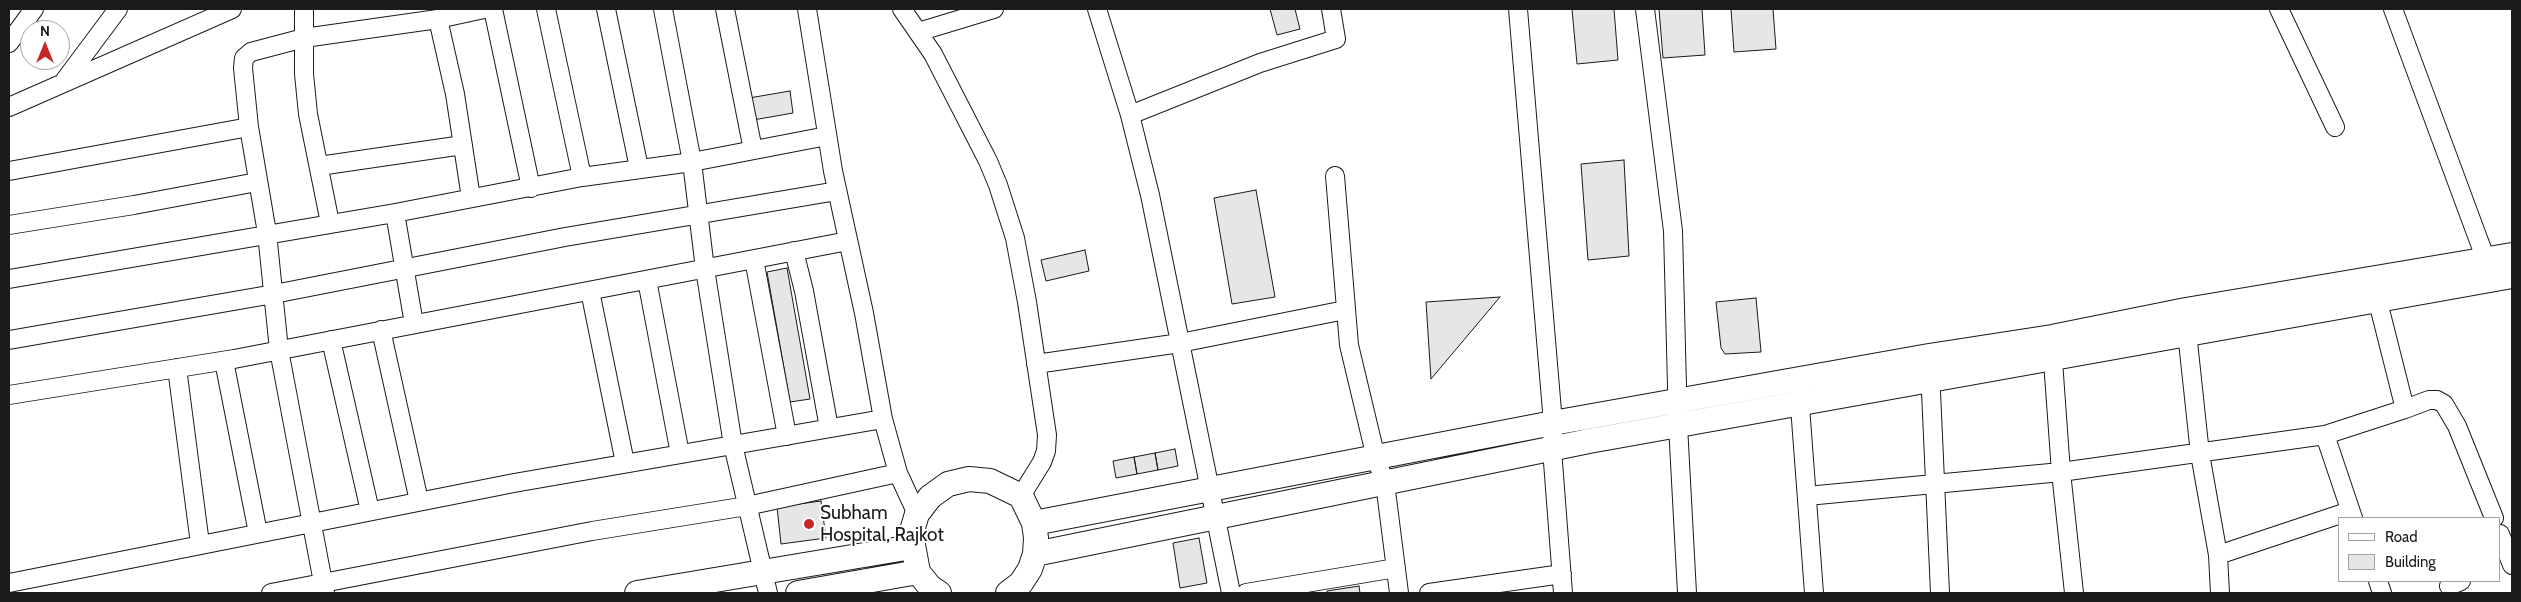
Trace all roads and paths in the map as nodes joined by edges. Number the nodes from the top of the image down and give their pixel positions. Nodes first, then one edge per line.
1 (34, 9) edge
2 (118, 9) edge
3 (232, 9) edge
4 (484, 9) edge
5 (492, 9) edge
6 (546, 9) edge
7 (606, 9) edge
8 (663, 9) edge
9 (725, 9) edge
10 (807, 9) edge
11 (902, 9) edge
12 (994, 9) edge
13 (1097, 9) edge
14 (1331, 9) edge
15 (1518, 9) edge
16 (1645, 9) edge
17 (2279, 9) edge
18 (2393, 9) edge
19 (438, 19) junction
20 (304, 24) edge
21 (918, 32) junction
22 (9, 43) edge
23 (65, 80) junction
24 (9, 107) edge
25 (1130, 115) junction
26 (249, 127) junction
27 (2335, 127) dead end
28 (827, 136) junction
29 (463, 145) junction
30 (753, 150) junction
31 (692, 162) junction
32 (319, 166) junction
33 (639, 168) junction
34 (9, 172) edge
35 (1335, 176) dead end
36 (582, 177) junction
37 (257, 182) junction
38 (531, 188) junction
39 (837, 191) junction
40 (471, 198) junction
41 (395, 213) junction
42 (699, 216) junction
43 (330, 223) junction
44 (9, 225) edge
45 (267, 234) junction
46 (848, 241) junction
47 (794, 251) junction
48 (2512, 255) edge
49 (754, 259) junction
50 (2486, 260) junction
51 (404, 268) junction
52 (705, 269) junction
53 (2512, 276) edge
54 (9, 279) edge
55 (647, 280) junction
56 (2375, 290) junction
57 (590, 292) junction
58 (274, 294) junction
59 (1346, 310) junction
60 (2186, 310) junction
61 (414, 324) junction
62 (381, 330) junction
63 (2187, 335) junction
64 (9, 340) edge
65 (330, 340) junction
66 (1180, 343) junction
67 (2052, 348) junction
68 (279, 350) junction
69 (1929, 356) junction
70 (224, 361) junction
71 (1036, 364) junction
72 (177, 368) junction
73 (1798, 380) junction
74 (1930, 381) junction
75 (9, 395) edge
76 (1678, 400) junction
77 (1799, 404) junction
78 (2405, 409) junction
79 (883, 419) junction
80 (1553, 423) junction
81 (1678, 426) junction
82 (829, 428) junction
83 (2325, 435) junction
84 (786, 436) junction
85 (733, 445) junction
86 (1552, 448) junction
87 (680, 454) junction
88 (2200, 454) junction
89 (1376, 458) junction
90 (625, 464) junction
91 (2061, 472) junction
92 (898, 473) junction
93 (1385, 483) junction
94 (1934, 485) junction
95 (1209, 487) junction
96 (1021, 496) junction
97 (1807, 496) junction
98 (419, 501) junction
99 (746, 506) junction
100 (370, 511) junction
101 (917, 514) junction
102 (2351, 515) edge
103 (2494, 517) edge
104 (1215, 518) junction
105 (2338, 519) edge
106 (311, 522) junction
107 (1034, 523) junction
108 (258, 533) junction
109 (2501, 538) edge
110 (200, 544) junction
111 (912, 547) junction
112 (1035, 554) junction
113 (2218, 555) junction
114 (2507, 564) edge
115 (1396, 568) junction
116 (918, 572) junction
117 (1562, 574) junction
118 (765, 582) edge
119 (9, 583) edge
120 (323, 588) edge
121 (1018, 590) edge
122 (271, 593) edge
123 (637, 593) edge
124 (798, 593) edge
125 (939, 593) edge
126 (1231, 593) edge
127 (1246, 593) edge
128 (1399, 593) edge
129 (1429, 593) edge
130 (1563, 593) edge
131 (1687, 593) edge
132 (1814, 593) edge
133 (1940, 593) edge
134 (2074, 593) edge
135 (2220, 593) edge

1 - 22 street
2 - 23 street
3 - 23 street
4 - 19 street
5 - 38 street
6 - 36 street
7 - 33 street
8 - 31 street
9 - 30 street
10 - 28 street
11 - 21 street
12 - 21 street
13 - 25 street
14 - 25 street
15 - 80 street
16 - 76 street
17 - 27 street
18 - 50 street
19 - 20 street
19 - 29 street
20 - 26 street
20 - 32 street
21 - 71 street
23 - 24 street
25 - 66 street
26 - 34 street
26 - 37 street
28 - 30 street
28 - 39 street
29 - 32 street
29 - 40 street
30 - 31 street
31 - 33 street
31 - 42 street
32 - 43 street
33 - 36 street
35 - 59 street
36 - 38 street
37 - 44 street
37 - 45 street
38 - 40 street
39 - 42 street
39 - 46 street
40 - 41 street
41 - 43 street
41 - 51 street
42 - 51 street
42 - 52 street
43 - 45 street
45 - 54 street
45 - 58 street
46 - 47 street
46 - 79 street
47 - 49 street
47 - 82 street
48 - 50 main road
49 - 52 street
49 - 84 street
50 - 56 main road
51 - 58 street
51 - 61 street
52 - 55 street
52 - 85 street
53 - 56 main road
55 - 57 street
55 - 87 street
56 - 60 main road
56 - 63 main road
56 - 78 street
57 - 61 street
57 - 90 street
58 - 64 street
58 - 68 street
59 - 66 street
59 - 89 street
60 - 63 street
60 - 67 main road
61 - 62 street
62 - 65 street
62 - 98 street
63 - 67 main road
63 - 88 street
65 - 68 street
65 - 100 street
66 - 71 street
66 - 95 street
67 - 69 main road
67 - 74 main road
67 - 91 street
68 - 70 street
68 - 106 street
69 - 73 main road
69 - 74 street
70 - 72 street
70 - 108 street
71 - 96 street
72 - 75 street
72 - 110 street
73 - 76 main road
73 - 77 street
74 - 77 main road
74 - 94 street
76 - 80 main road
76 - 81 street
77 - 81 main road
77 - 97 street
78 - 83 street
78 - 103 street
79 - 82 street
79 - 92 street
80 - 86 street
80 - 89 main road
81 - 86 main road
81 - 131 street
82 - 84 street
83 - 88 street
83 - 102 street
84 - 85 street
85 - 87 street
85 - 99 street
86 - 93 main road
86 - 117 street
87 - 90 street
88 - 91 street
88 - 113 street
89 - 93 street
89 - 95 main road
90 - 98 street
91 - 94 street
91 - 134 street
92 - 99 street
92 - 101 street
93 - 104 main road
93 - 115 street
94 - 97 street
94 - 133 street
95 - 104 street
95 - 107 main road
96 - 101 main road
96 - 107 main road
97 - 132 street
98 - 100 street
99 - 118 street
99 - 120 street
100 - 106 street
101 - 111 main road
104 - 112 main road
104 - 126 street
105 - 113 street
106 - 108 street
106 - 120 street
107 - 112 main road
108 - 110 street
109 - 114 street
110 - 119 street
111 - 116 main road
111 - 118 main road
112 - 121 main road
113 - 135 street
115 - 127 street
115 - 128 street
116 - 124 main road
116 - 125 main road
117 - 129 street
117 - 130 street
118 - 123 main road
120 - 122 street

